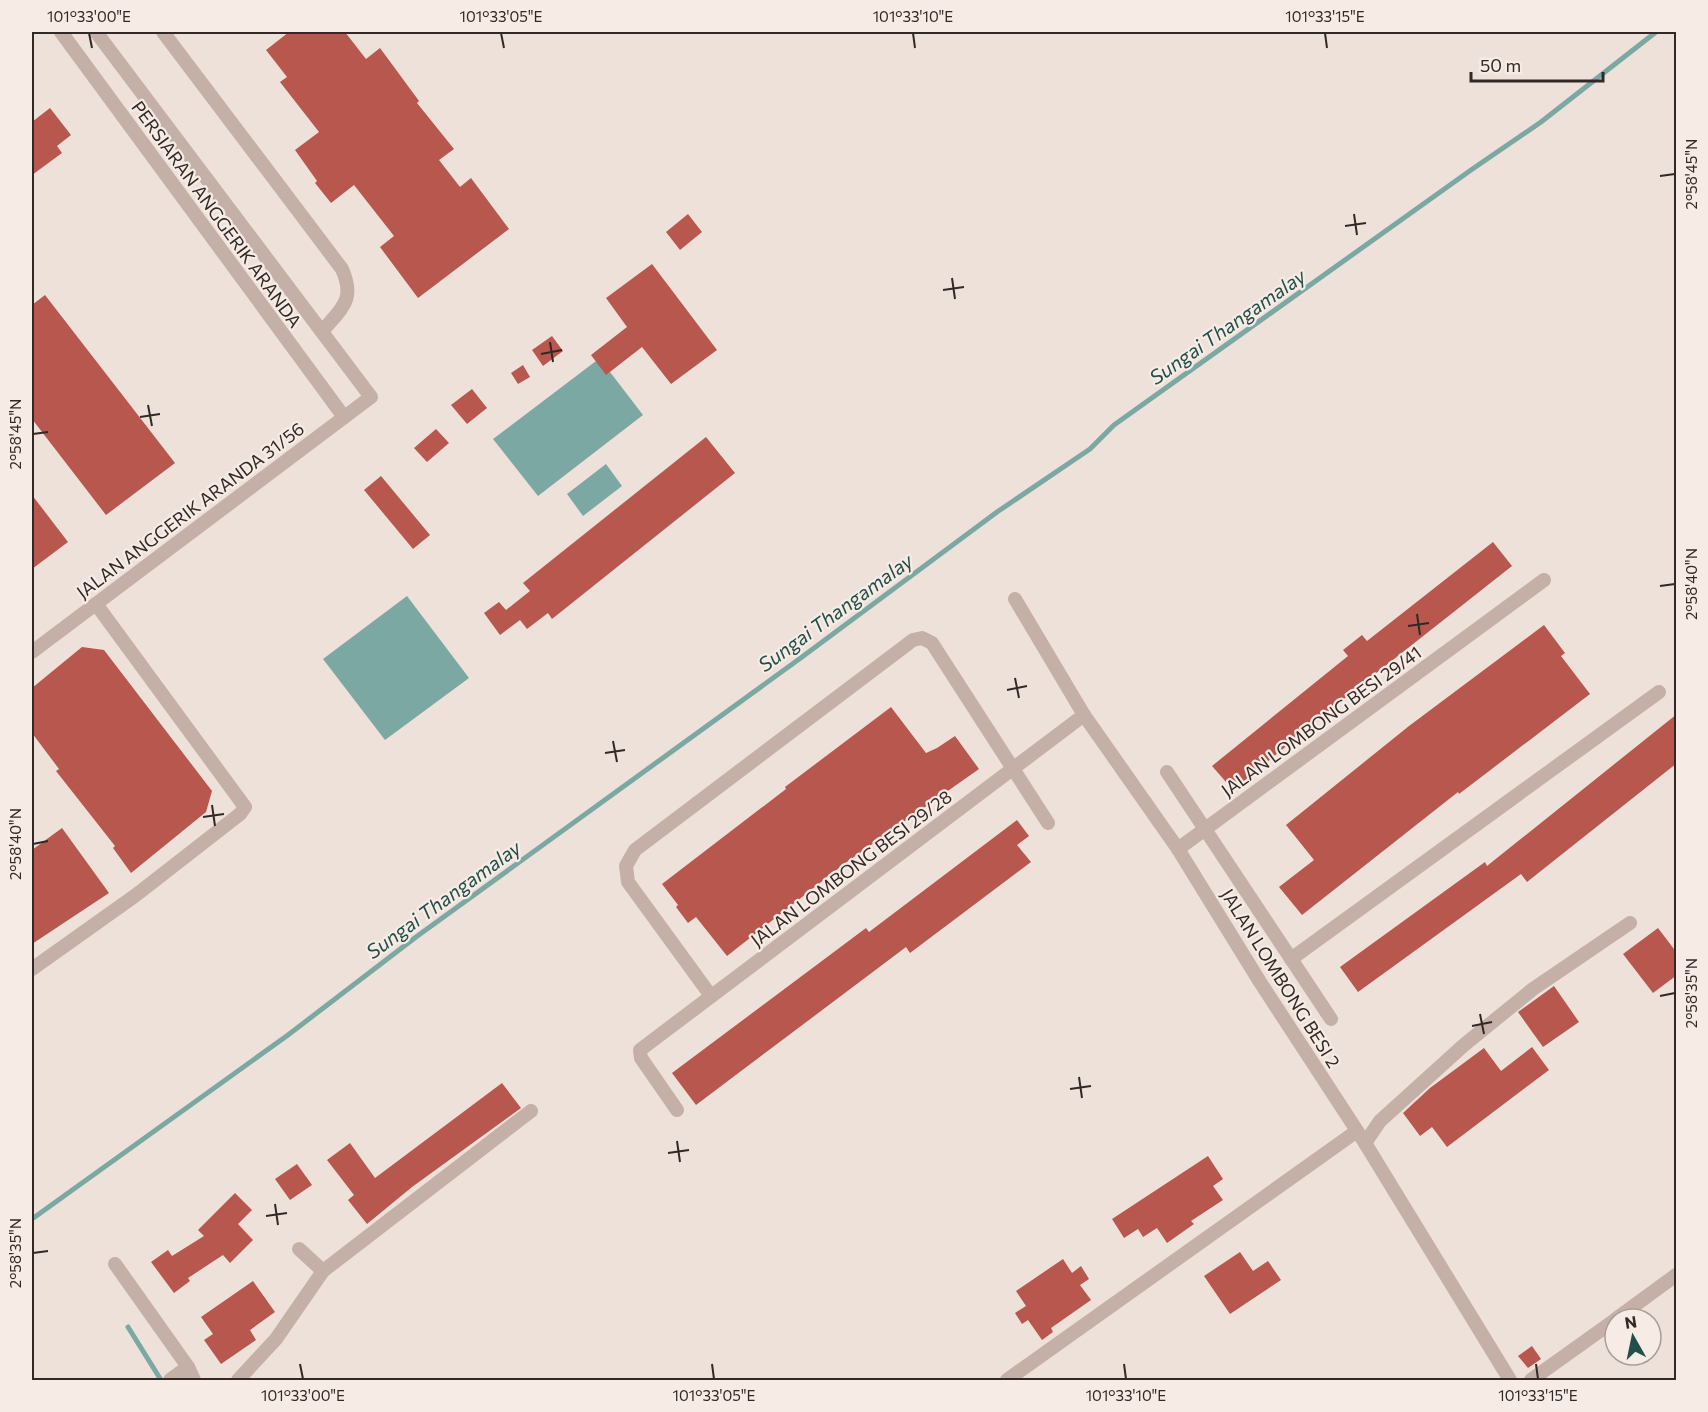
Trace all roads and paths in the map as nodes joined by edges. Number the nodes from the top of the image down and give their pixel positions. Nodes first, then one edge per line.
1 (61, 32) edge
2 (96, 32) edge
3 (163, 32) edge
4 (322, 332) junction
5 (371, 397) joint
6 (344, 417) junction
7 (1544, 580) dead end
8 (1015, 599) dead end
9 (96, 604) junction
10 (32, 652) edge
11 (1659, 692) dead end
12 (1084, 715) junction
13 (1013, 769) junction
14 (1167, 772) dead end
15 (1048, 824) dead end
16 (1205, 829) junction
17 (1178, 849) junction
18 (1630, 922) dead end
19 (1291, 959) junction
20 (32, 969) edge
21 (711, 996) junction
22 (1331, 1019) dead end
23 (677, 1110) dead end
24 (531, 1111) dead end
25 (1357, 1131) junction
26 (1365, 1143) junction
27 (299, 1249) dead end
28 (115, 1264) dead end
29 (324, 1271) junction
30 (1677, 1275) edge
31 (1632, 1307) edge
32 (1603, 1328) edge
33 (188, 1367) junction
34 (172, 1379) edge
35 (194, 1380) edge
36 (238, 1380) edge
37 (1007, 1380) edge
38 (1510, 1380) edge
39 (1531, 1380) edge

1 - 6 street, PERSIARAN ANGGERIK ARANDA
2 - 4 street, PERSIARAN ANGGERIK ARANDA
3 - 4 street
4 - 5 street, PERSIARAN ANGGERIK ARANDA
5 - 6 street, JALAN ANGGERIK ARANDA 31/56
6 - 9 street, JALAN ANGGERIK ARANDA 31/56
7 - 16 street, JALAN LOMBONG BESI 29/41
8 - 12 street, JALAN LOMBONG BESI 2
9 - 10 street, JALAN ANGGERIK ARANDA 31/56
9 - 20 street
11 - 19 street
12 - 13 street, JALAN LOMBONG BESI 29/28
12 - 17 street, JALAN LOMBONG BESI 2
13 - 15 street
13 - 21 street, JALAN LOMBONG BESI 29/28
13 - 21 street
14 - 16 street
16 - 17 street, JALAN LOMBONG BESI 29/41
16 - 19 street
17 - 25 street, JALAN LOMBONG BESI 2
18 - 26 street
19 - 22 street
21 - 23 street, JALAN LOMBONG BESI 29/28
24 - 29 street
25 - 26 street, JALAN LOMBONG BESI 2
25 - 37 street
26 - 38 street, JALAN LOMBONG BESI 2
27 - 29 street
28 - 33 street
29 - 36 street
30 - 31 street
32 - 39 street
33 - 34 street
33 - 35 street

